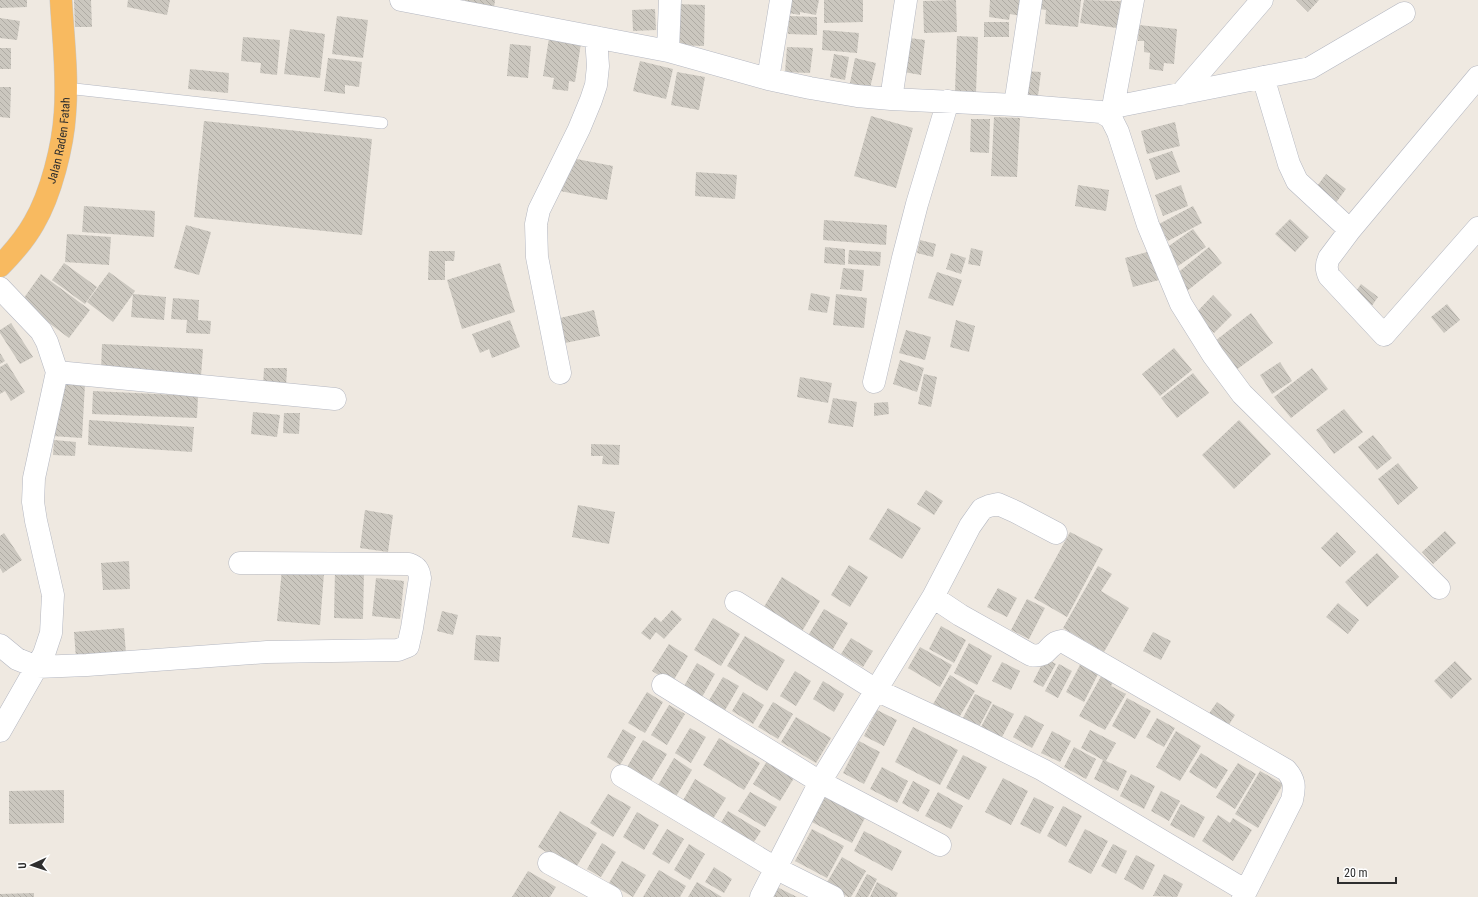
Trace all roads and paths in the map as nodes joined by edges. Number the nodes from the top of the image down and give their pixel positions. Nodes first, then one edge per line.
1 (61, 0) edge
2 (401, 0) edge
3 (670, 0) edge
4 (781, 0) edge
5 (906, 0) edge
6 (1031, 0) edge
7 (1134, 0) edge
8 (1262, 0) edge
9 (1404, 13) dead end
10 (596, 37) junction
11 (668, 52) junction
12 (1263, 77) junction
13 (1478, 77) edge
14 (768, 79) junction
15 (66, 88) junction
16 (1181, 94) junction
17 (891, 99) junction
18 (948, 101) junction
19 (1015, 105) junction
20 (1113, 112) junction
21 (382, 123) dead end
22 (1478, 228) edge
23 (1350, 230) junction
24 (0, 266) edge
25 (0, 288) edge
26 (57, 372) junction
27 (560, 373) dead end
28 (874, 382) dead end
29 (335, 399) dead end
30 (1056, 533) dead end
31 (240, 563) dead end
32 (1439, 588) dead end
33 (933, 597) junction
34 (736, 602) dead end
35 (0, 645) edge
36 (37, 667) junction
37 (663, 685) dead end
38 (876, 690) junction
39 (0, 731) edge
40 (622, 776) dead end
41 (820, 782) junction
42 (940, 845) dead end
43 (549, 862) dead end
44 (776, 868) junction
45 (1245, 894) edge
46 (611, 897) edge
47 (761, 897) edge
48 (833, 897) edge

1 - 15 highway, Jalan Raden Fatah
2 - 10 street
3 - 11 street
4 - 14 street
5 - 17 street
6 - 19 street
7 - 20 street
8 - 16 street
9 - 12 street
10 - 11 street
10 - 27 street
11 - 14 street
12 - 16 street
12 - 23 street
13 - 23 street
14 - 17 street
15 - 21 lane
15 - 24 highway, Jalan Raden Fatah
16 - 20 street
17 - 18 street
18 - 19 street
18 - 28 street
19 - 20 street
20 - 32 street
22 - 23 street
25 - 26 street
26 - 29 street
26 - 36 street
30 - 33 street
31 - 36 street
33 - 38 street
33 - 45 street
34 - 38 street
35 - 36 street
36 - 39 street
37 - 41 street
38 - 41 street
38 - 45 street
40 - 44 street
41 - 42 street
41 - 44 street
43 - 46 street
44 - 47 street
44 - 48 street

